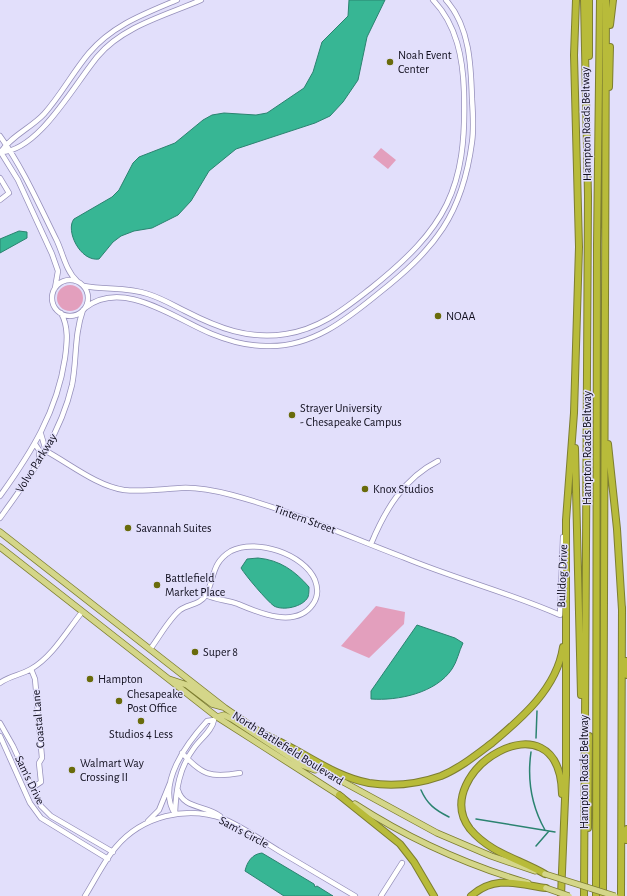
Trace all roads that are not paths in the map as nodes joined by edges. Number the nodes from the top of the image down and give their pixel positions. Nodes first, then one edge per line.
1 (177, 0) edge
2 (201, 0) edge
3 (433, 0) edge
4 (446, 0) edge
5 (576, 0) edge
6 (584, 0) edge
7 (589, 0) edge
8 (600, 0) edge
9 (606, 0) edge
10 (613, 0) edge
11 (605, 129) junction
12 (0, 136) edge
13 (6, 144) junction
14 (0, 152) edge
15 (11, 152) junction
16 (0, 178) edge
17 (0, 200) edge
18 (77, 281) junction
19 (84, 286) junction
20 (55, 288) junction
21 (84, 309) junction
22 (61, 313) junction
23 (574, 413) junction
24 (604, 414) junction
25 (41, 434) junction
26 (35, 444) junction
27 (46, 451) junction
28 (438, 462) dead end
29 (38, 465) junction
30 (0, 496) edge
31 (0, 518) edge
32 (0, 532) edge
33 (563, 537) dead end
34 (371, 544) junction
35 (0, 547) edge
36 (0, 554) edge
37 (17, 560) junction
38 (206, 594) junction
39 (622, 607) junction
40 (82, 612) junction
41 (560, 615) joint
42 (566, 620) junction
43 (151, 648) junction
44 (31, 669) junction
45 (627, 675) edge
46 (164, 677) junction
47 (0, 683) edge
48 (225, 708) junction
49 (215, 718) junction
50 (0, 722) edge
51 (265, 735) junction
52 (0, 736) edge
53 (182, 753) junction
54 (187, 759) junction
55 (321, 771) junction
56 (240, 773) dead end
57 (172, 776) junction
58 (584, 783) junction
59 (177, 787) junction
60 (32, 788) junction
61 (339, 795) junction
62 (175, 814) junction
63 (222, 819) junction
64 (564, 822) junction
65 (140, 826) junction
66 (627, 829) edge
67 (113, 852) junction
68 (108, 859) junction
69 (402, 863) dead end
70 (545, 874) junction
71 (622, 876) junction
72 (546, 888) junction
73 (86, 896) edge
74 (355, 896) edge
75 (381, 896) edge
76 (434, 896) edge
77 (471, 896) edge
78 (561, 896) edge
79 (569, 896) edge
80 (584, 896) edge
81 (588, 896) edge
82 (596, 896) edge
83 (603, 896) edge
84 (615, 896) edge
85 (621, 896) edge

1 - 13 street
2 - 15 street
3 - 19 street
4 - 21 street
5 - 23 highway
6 - 58 highway, Hampton Roads Beltway
7 - 81 highway
8 - 82 highway
9 - 11 highway, Hampton Roads Beltway
10 - 11 highway
11 - 24 highway, Hampton Roads Beltway
12 - 13 street
13 - 14 street
13 - 15 street
14 - 15 street
14 - 20 street, Volvo Parkway
15 - 18 street
16 - 17 street
18 - 19 street
18 - 20 street
19 - 21 street, Volvo Parkway
20 - 22 street, Volvo Parkway
21 - 22 street
21 - 27 street, Volvo Parkway
22 - 25 street, Volvo Parkway
23 - 42 highway
23 - 58 highway
24 - 39 highway
24 - 83 highway, Hampton Roads Beltway
25 - 26 street, Volvo Parkway
25 - 27 street
26 - 29 street
26 - 30 street, Volvo Parkway
27 - 29 street, Volvo Parkway
27 - 34 street, Tintern Street
28 - 34 street
29 - 31 street, Volvo Parkway
32 - 43 main road, North Battlefield Boulevard
33 - 41 street, Bulldog Drive
34 - 41 street, Tintern Street
35 - 37 main road, North Battlefield Boulevard
36 - 37 main road
37 - 40 main road, North Battlefield Boulevard
38 - 38 street
38 - 43 street
39 - 45 highway
39 - 71 highway
40 - 44 street
40 - 46 main road, North Battlefield Boulevard
42 - 51 highway
42 - 64 highway
43 - 48 main road, North Battlefield Boulevard
44 - 47 street
44 - 60 street, Coastal Lane
46 - 48 main road
46 - 49 main road, North Battlefield Boulevard
48 - 49 street
48 - 51 main road, North Battlefield Boulevard
49 - 53 street
49 - 54 street
49 - 55 main road
49 - 61 main road, North Battlefield Boulevard
50 - 60 street, Sam's Drive
51 - 55 main road, North Battlefield Boulevard
52 - 68 street, Sam's Drive
53 - 54 street
53 - 57 street
54 - 56 street
54 - 59 street
55 - 70 main road, North Battlefield Boulevard
57 - 62 street
57 - 65 street
58 - 80 highway, Hampton Roads Beltway
59 - 62 street
59 - 63 street
60 - 67 street, Sam's Drive
61 - 72 main road, North Battlefield Boulevard
61 - 76 highway
62 - 63 street, Sam's Circle
62 - 65 street, Sam's Circle
63 - 74 street, Sam's Circle
64 - 70 highway
64 - 78 highway
65 - 67 street, Sam's Circle
66 - 71 highway
67 - 68 street, Sam's Circle
68 - 73 street, Sam's Circle
69 - 75 street
70 - 84 main road, North Battlefield Boulevard, bridge
71 - 85 highway
72 - 77 highway
72 - 79 main road, North Battlefield Boulevard, bridge

